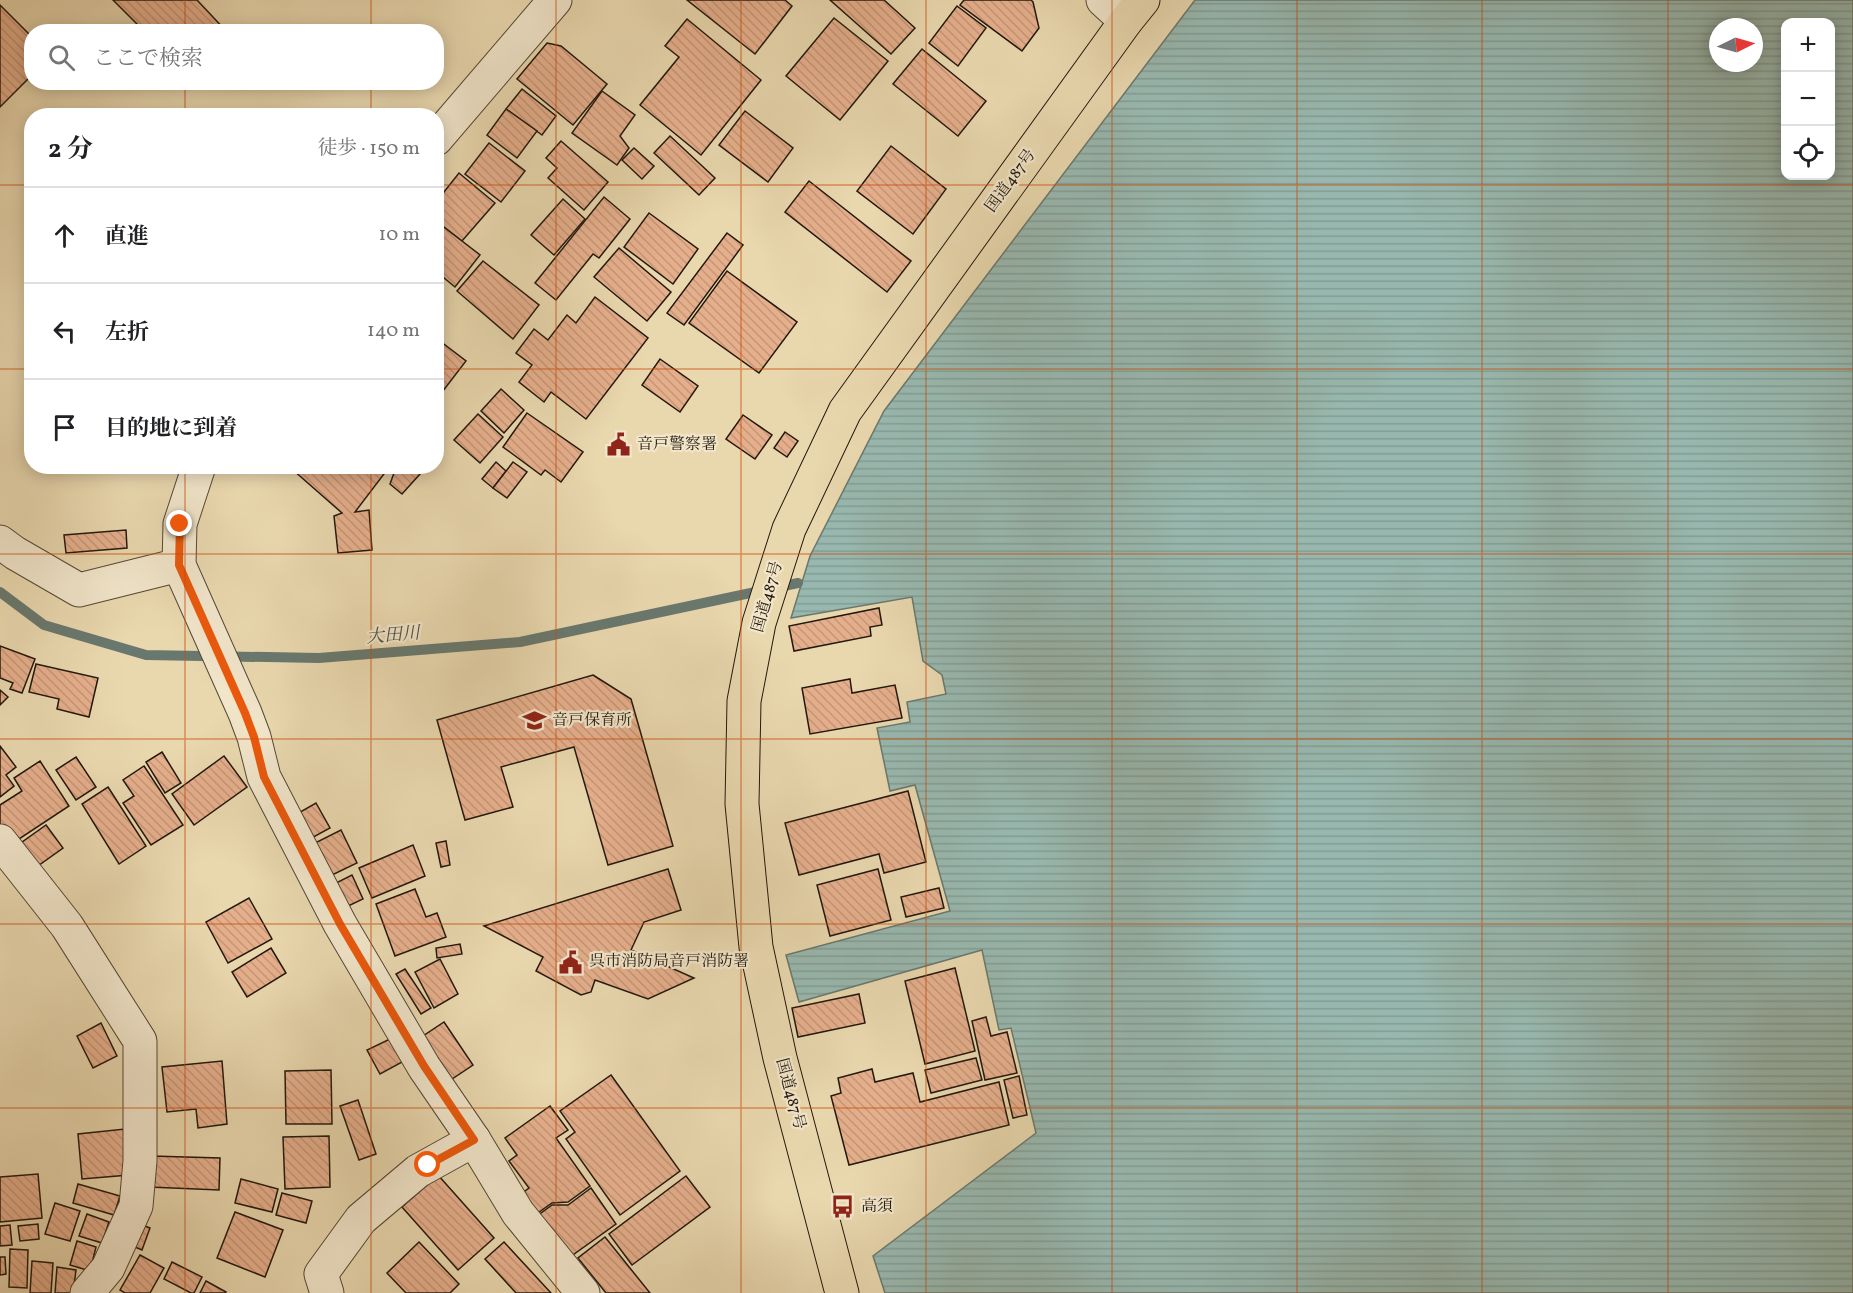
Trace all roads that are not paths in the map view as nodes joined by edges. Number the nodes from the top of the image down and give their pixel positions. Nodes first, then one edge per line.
1 (555, 0) edge
2 (1124, 7) edge
3 (444, 130) edge
4 (196, 474) edge
5 (0, 542) edge
6 (179, 565) junction
7 (0, 841) edge
8 (474, 1140) junction
9 (87, 1293) edge
10 (327, 1293) edge
11 (583, 1293) edge
12 (842, 1293) edge

1 - 3 street
2 - 12 highway, 国道487号
4 - 6 street
5 - 6 street
6 - 8 street
7 - 9 street
8 - 10 street
8 - 11 street

